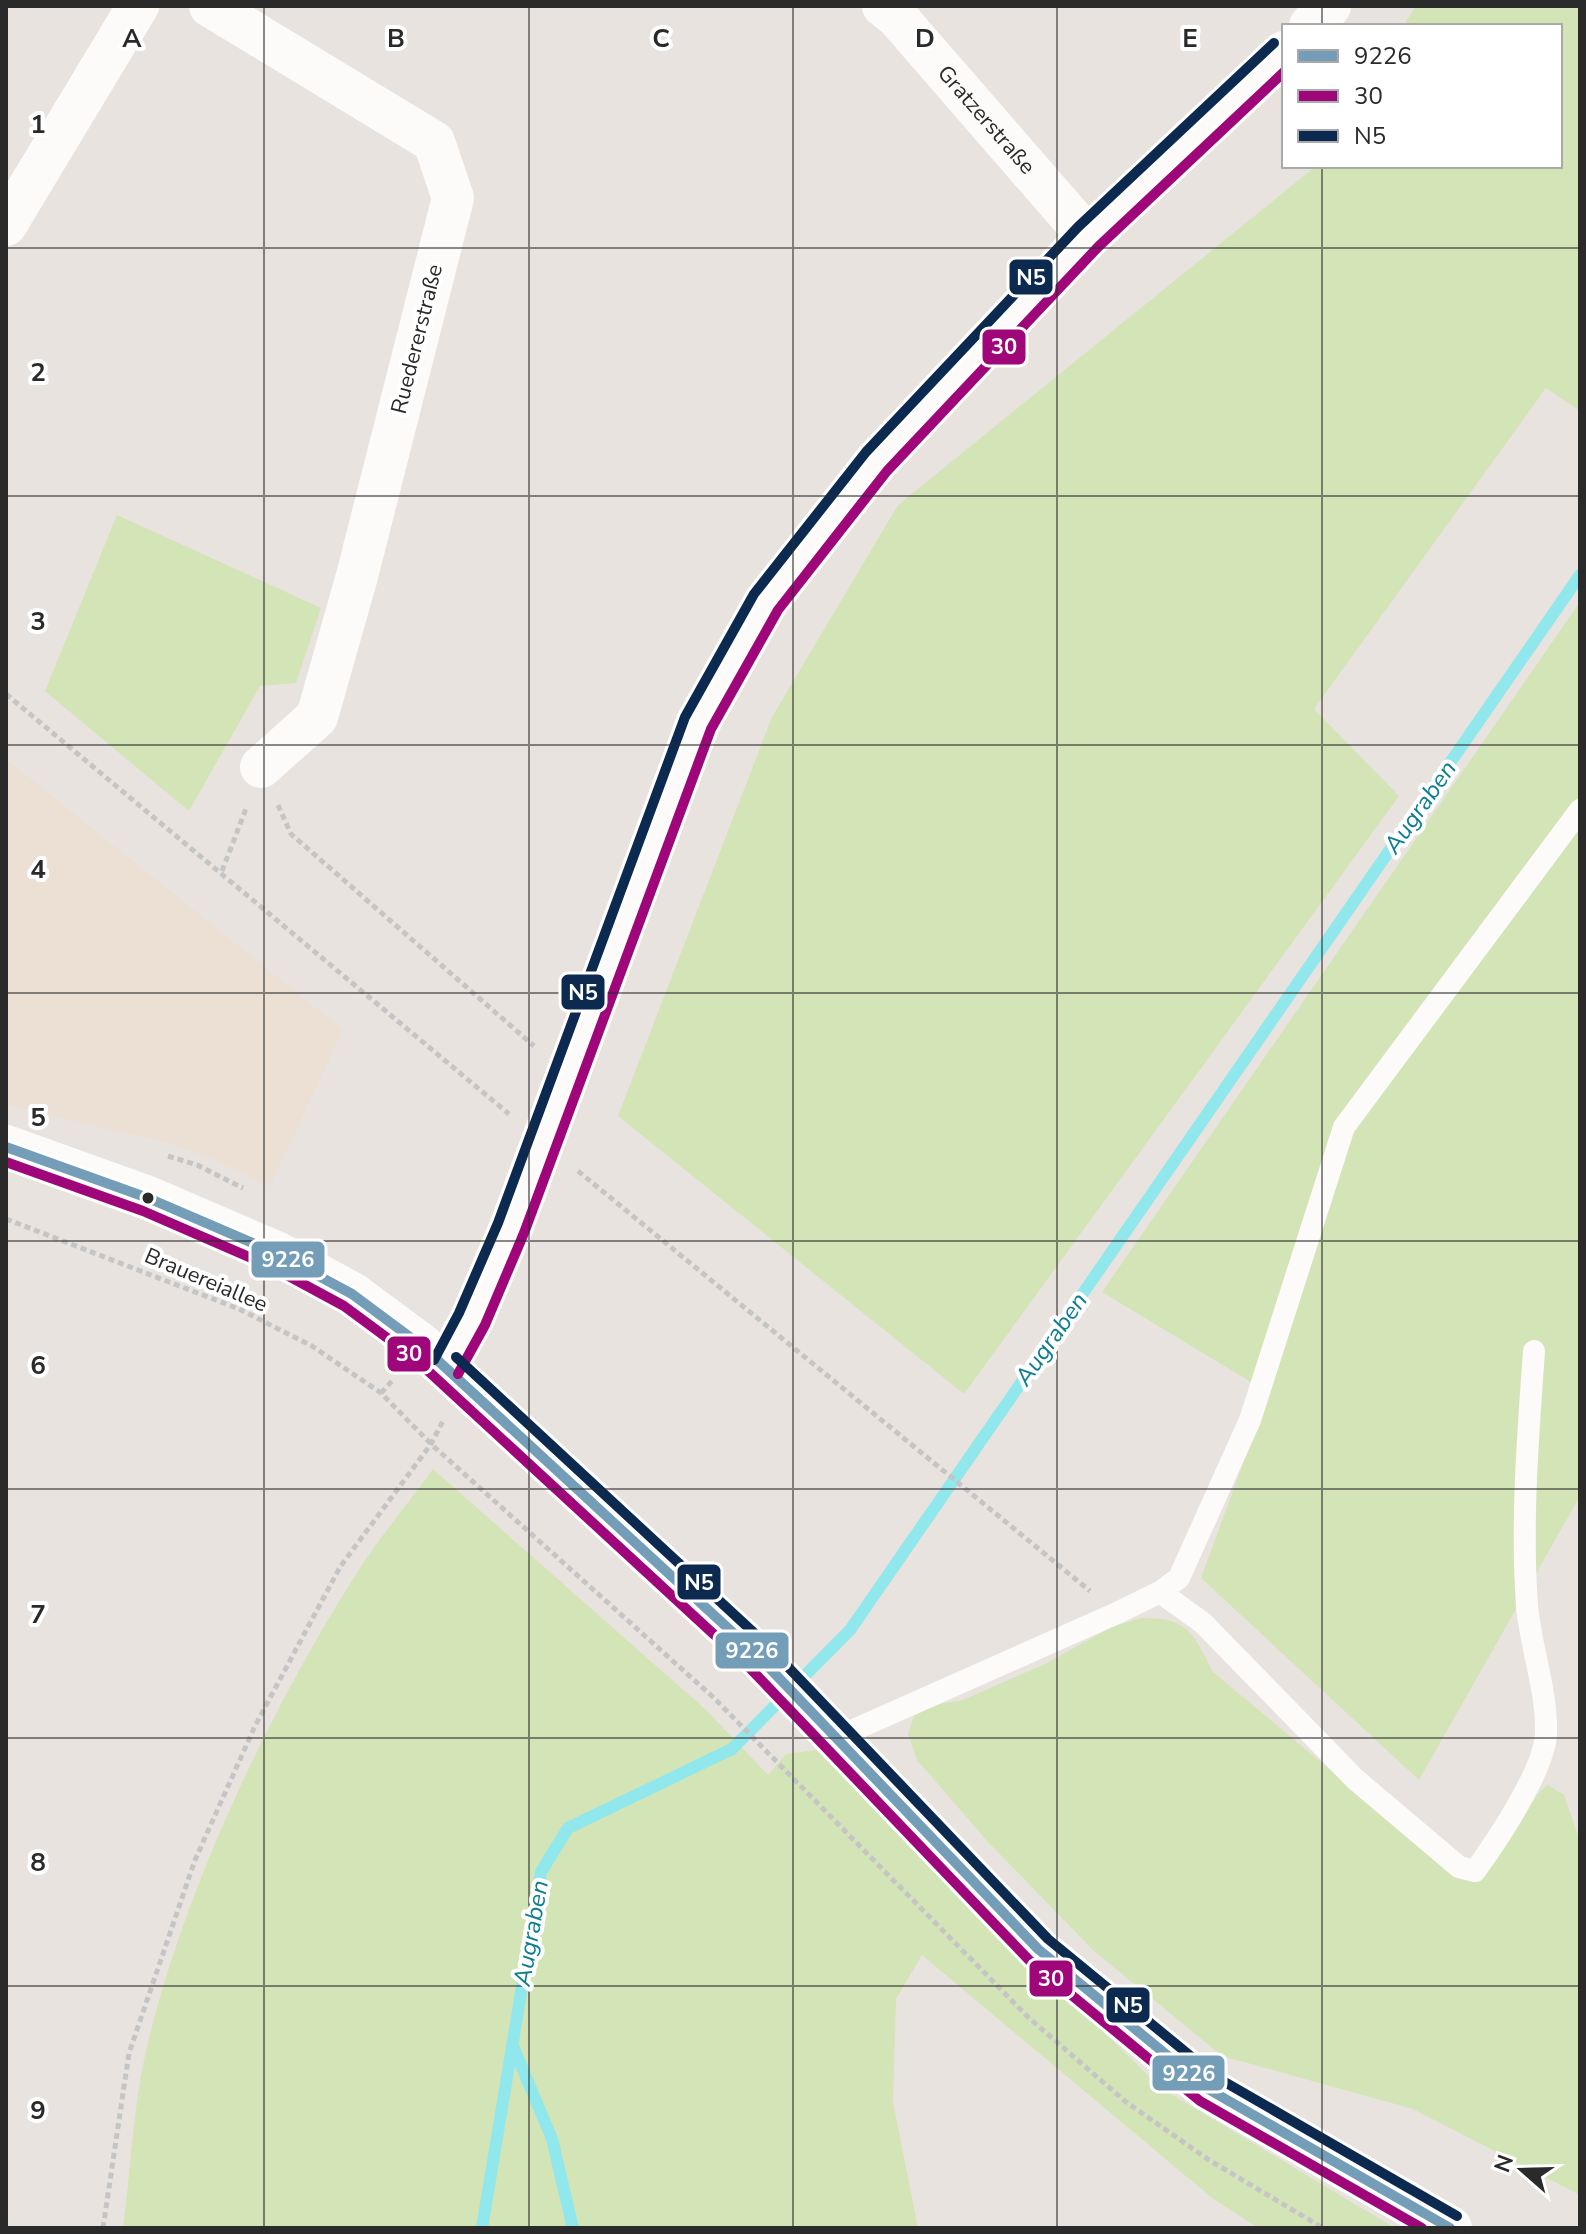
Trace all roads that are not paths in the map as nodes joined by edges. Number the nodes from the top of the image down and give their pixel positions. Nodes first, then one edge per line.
1 (138, 6) edge
2 (210, 6) edge
3 (883, 6) edge
4 (1329, 6) edge
5 (1313, 24) edge
6 (1282, 55) edge
7 (6, 225) edge
8 (1088, 237) junction
9 (261, 767) road end
10 (1580, 810) edge
11 (6, 1147) edge
12 (1534, 1351) dead end
13 (446, 1367) junction
14 (1160, 1592) junction
15 (829, 1727) junction
16 (1450, 2228) edge

1 - 7 street
2 - 9 street, Ruedererstraße
3 - 8 street, Gratzerstraße
4 - 5 main road
6 - 8 main road
8 - 13 main road
10 - 14 lane
11 - 13 main road
12 - 14 lane
13 - 15 main road
14 - 15 lane
15 - 16 main road

